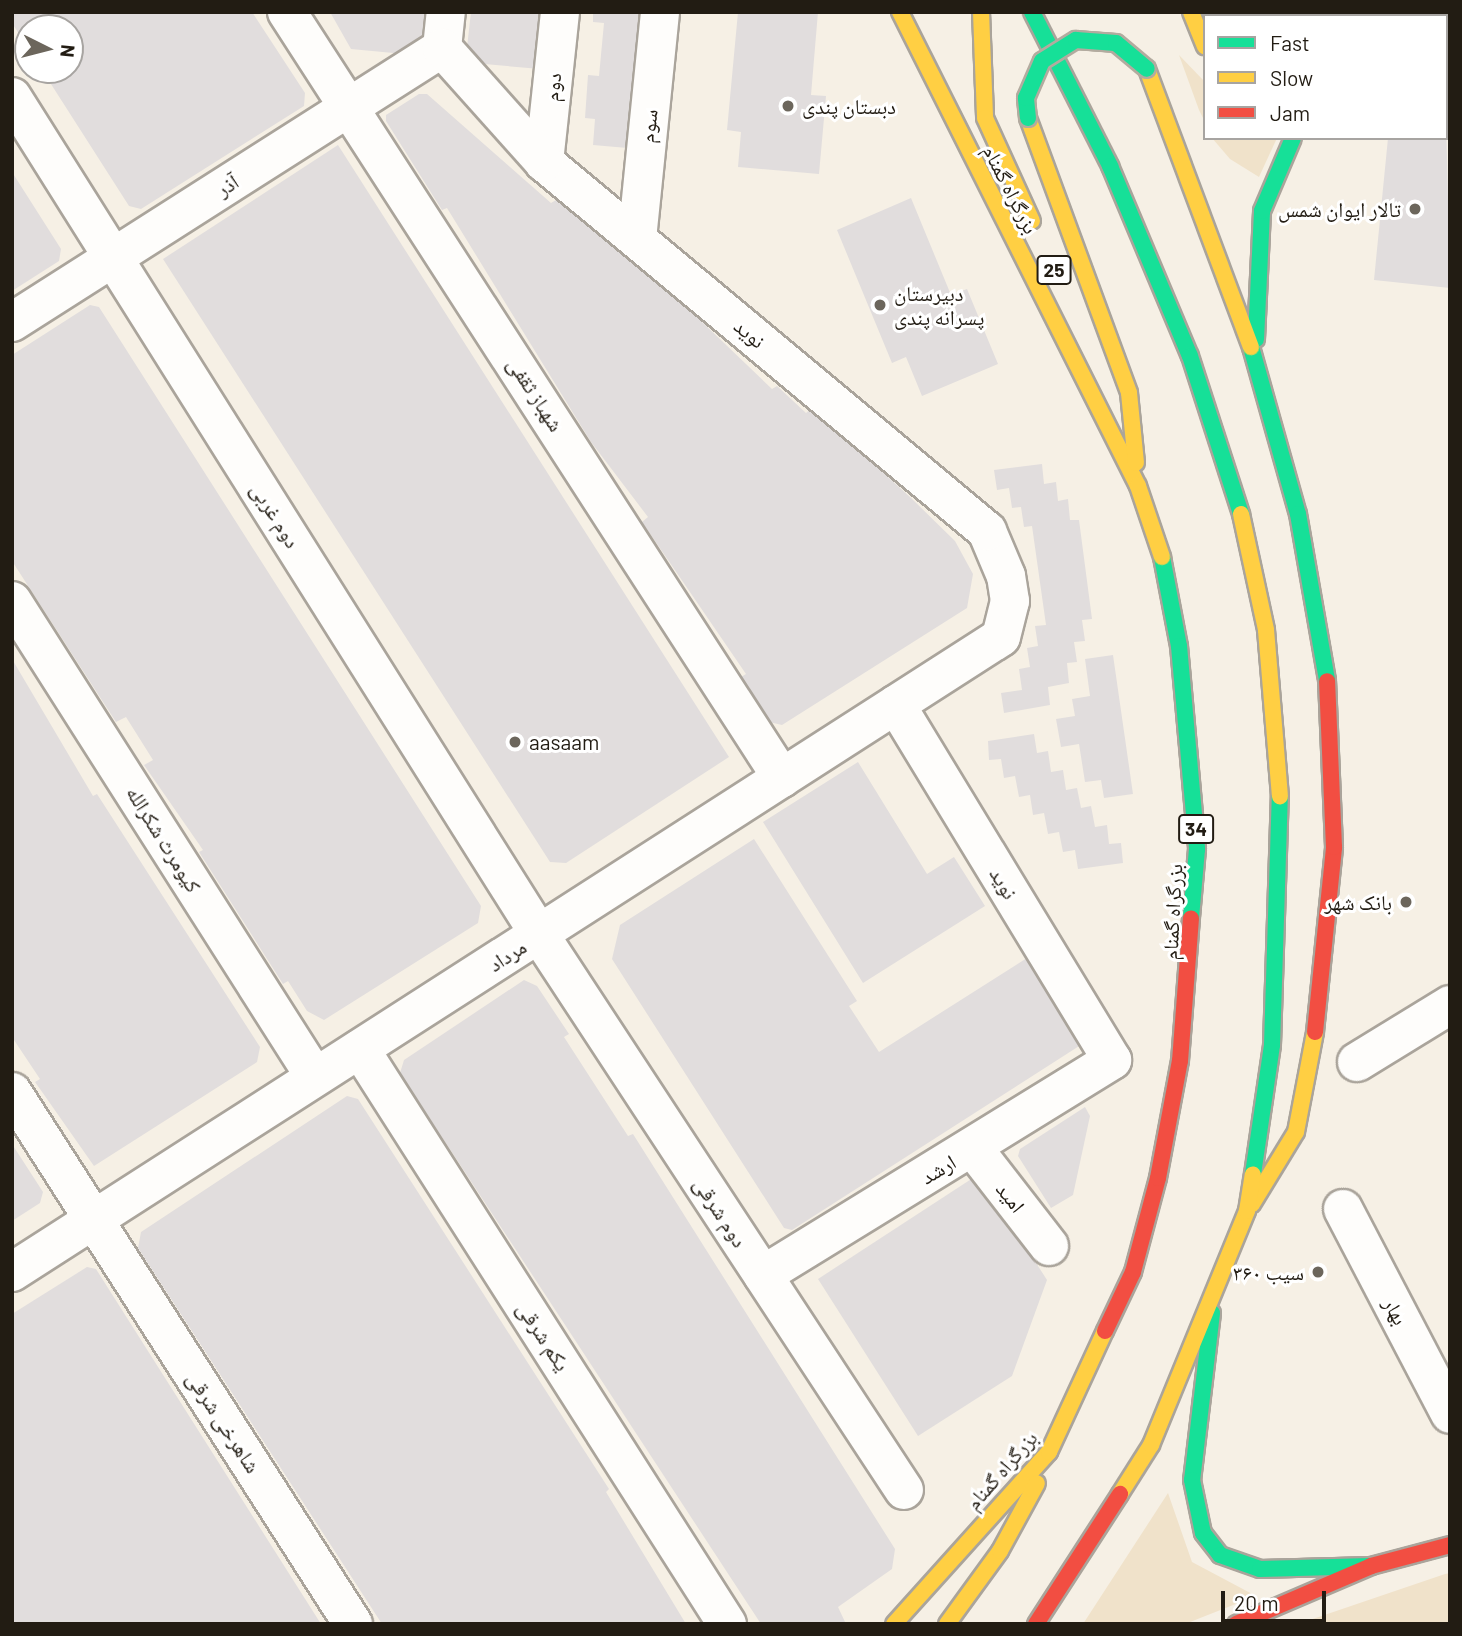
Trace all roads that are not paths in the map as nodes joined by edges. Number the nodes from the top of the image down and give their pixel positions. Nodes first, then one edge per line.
1 (560, 12) edge
2 (660, 12) edge
3 (900, 12) edge
4 (981, 12) edge
5 (1032, 12) edge
6 (1191, 12) edge
7 (292, 15) edge
8 (444, 30) edge
9 (1203, 41) edge
10 (12, 97) edge
11 (350, 106) junction
12 (1292, 140) edge
13 (544, 162) junction
14 (1037, 233) dead end
15 (637, 239) junction
16 (113, 257) junction
17 (12, 322) edge
18 (1089, 347) dead end
19 (1255, 358) junction
20 (1138, 486) junction
21 (12, 601) edge
22 (1001, 637) joint
23 (896, 705) junction
24 (782, 778) junction
25 (539, 934) junction
26 (1450, 1005) edge
27 (360, 1049) junction
28 (1112, 1060) joint
29 (1357, 1062) dead end
30 (315, 1077) junction
31 (12, 1092) edge
32 (973, 1148) junction
33 (1343, 1209) dead end
34 (1247, 1211) junction
35 (94, 1220) junction
36 (1049, 1246) dead end
37 (12, 1272) edge
38 (763, 1275) junction
39 (1213, 1306) junction
40 (1450, 1414) edge
41 (1049, 1452) junction
42 (904, 1490) dead end
43 (1450, 1545) edge
44 (1371, 1566) junction
45 (354, 1624) edge
46 (727, 1624) edge
47 (894, 1624) edge
48 (947, 1624) edge
49 (1036, 1624) edge
50 (1236, 1624) edge

1 - 13 street, دوم
2 - 15 street, سوم
3 - 20 main road, بزرگراه گمنام / 34
4 - 14 main road, 25
5 - 34 main road
6 - 9 main road
7 - 11 street, شهباز ثقفی
8 - 11 street, آذر
8 - 13 street, نوید
10 - 16 street, دوم غربی
11 - 16 street, آذر
11 - 24 street, شهباز ثقفی
12 - 19 main road
13 - 15 street, نوید
15 - 22 street, نوید
16 - 17 street, آذر
16 - 25 street, دوم غربی
18 - 20 main road
19 - 20 main road, bridge
19 - 34 main road
20 - 41 main road, بزرگراه گمنام / 34
21 - 30 street, کیومرث شکرالله
22 - 23 street, مرداد
23 - 24 street, مرداد
23 - 28 street, نوید
24 - 25 street, مرداد
25 - 27 street, مرداد
25 - 38 street, دوم شرقی
26 - 29 street
27 - 30 street, مرداد
27 - 46 street, یکم شرقی
28 - 32 street, ارشد
30 - 35 street, مرداد
31 - 35 street, شاهرخی شرقی
32 - 36 street, امید
32 - 38 street, ارشد
33 - 40 street, بهار
34 - 39 main road
35 - 37 street, مرداد
35 - 45 street, شاهرخی شرقی
38 - 42 street, دوم شرقی
39 - 44 main road
39 - 49 main road
41 - 47 main road, بزرگراه گمنام / 34
41 - 48 main road
43 - 44 main road
44 - 50 main road

